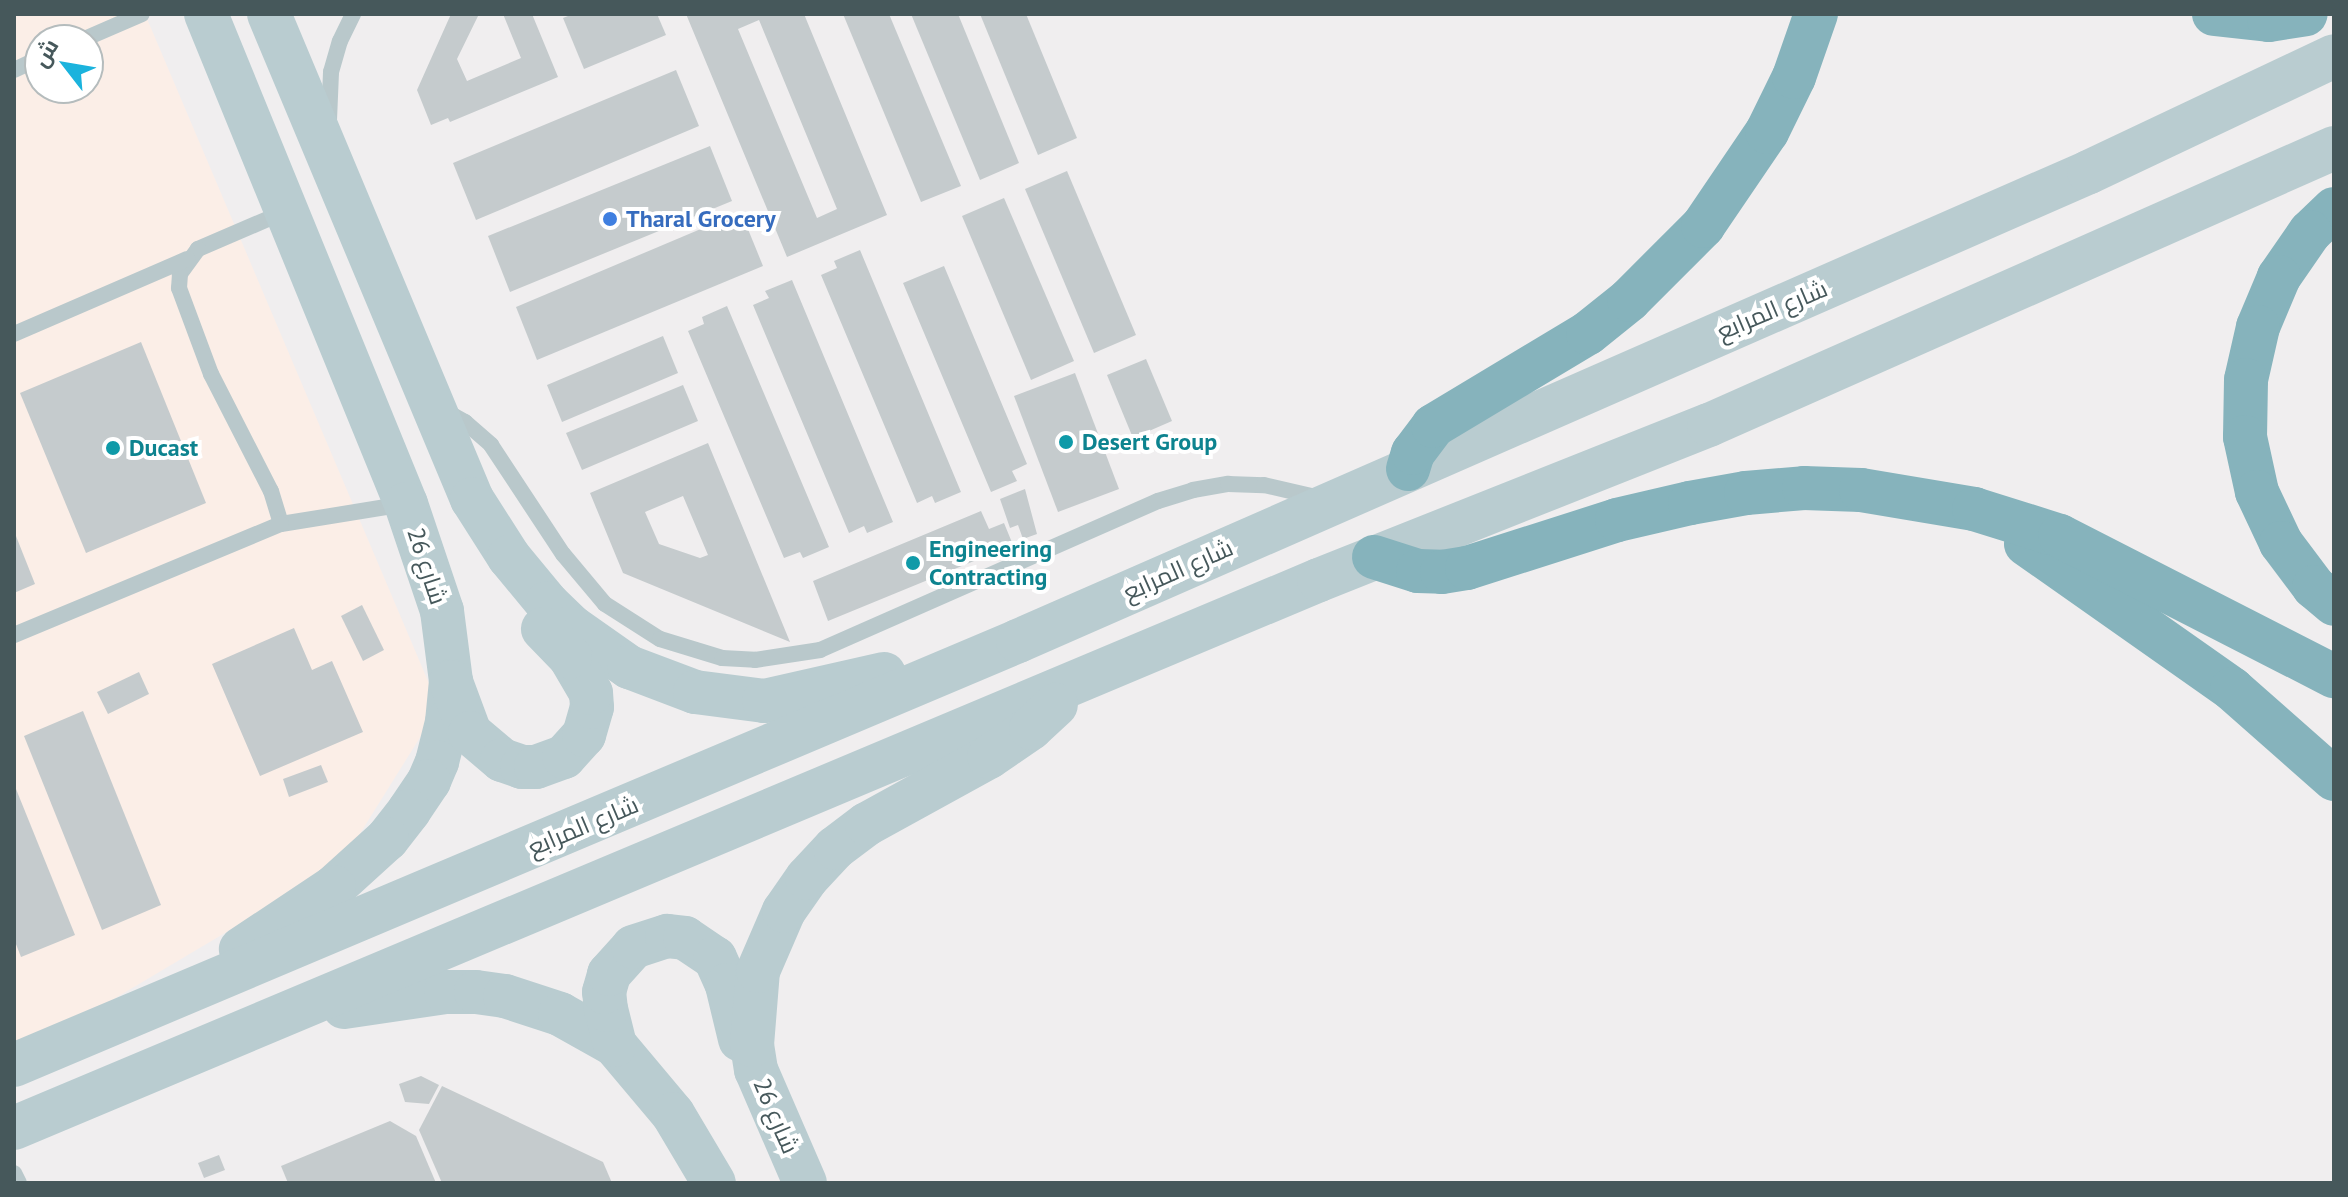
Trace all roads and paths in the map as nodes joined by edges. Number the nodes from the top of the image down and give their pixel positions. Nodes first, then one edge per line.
1 (142, 14) edge
2 (206, 14) edge
3 (269, 14) edge
4 (353, 14) edge
5 (1816, 14) edge
6 (2214, 14) edge
7 (2306, 14) edge
8 (104, 30) edge
9 (2334, 56) edge
10 (2334, 148) edge
11 (336, 169) junction
12 (2334, 209) edge
13 (288, 210) junction
14 (187, 259) junction
15 (14, 334) edge
16 (434, 407) junction
17 (1408, 469) junction
18 (472, 499) junction
19 (1334, 502) junction
20 (406, 504) junction
21 (1974, 509) junction
22 (281, 524) junction
23 (1374, 557) junction
24 (2334, 604) edge
25 (14, 635) edge
26 (1018, 641) junction
27 (2334, 676) edge
28 (1086, 678) junction
29 (451, 681) junction
30 (2334, 779) edge
31 (142, 1013) junction
32 (275, 1018) junction
33 (615, 1045) junction
34 (14, 1065) edge
35 (756, 1070) junction
36 (14, 1128) edge
37 (14, 1173) edge
38 (19, 1183) edge
39 (714, 1183) edge
40 (805, 1183) edge

1 - 8 lane
2 - 13 main road, شارع 26
3 - 11 main road
4 - 11 lane
5 - 17 highway
6 - 7 highway
9 - 17 main road, شارع المرابع
10 - 23 main road
11 - 16 main road
12 - 24 highway
13 - 14 lane
13 - 20 main road, شارع 26
14 - 15 lane
14 - 22 lane
16 - 18 main road
16 - 19 lane
17 - 19 main road, شارع المرابع
18 - 26 main road
18 - 29 main road
19 - 26 main road, شارع المرابع
20 - 22 lane
20 - 29 main road, شارع 26
21 - 23 highway
21 - 27 highway
21 - 30 highway
22 - 25 lane
23 - 28 main road
26 - 31 main road, شارع المرابع
28 - 32 main road
28 - 35 main road, شارع 26
29 - 31 main road, شارع 26
31 - 34 main road, شارع المرابع
32 - 33 main road
32 - 36 main road
33 - 35 main road
33 - 39 main road
35 - 40 main road, شارع 26
37 - 38 lane

